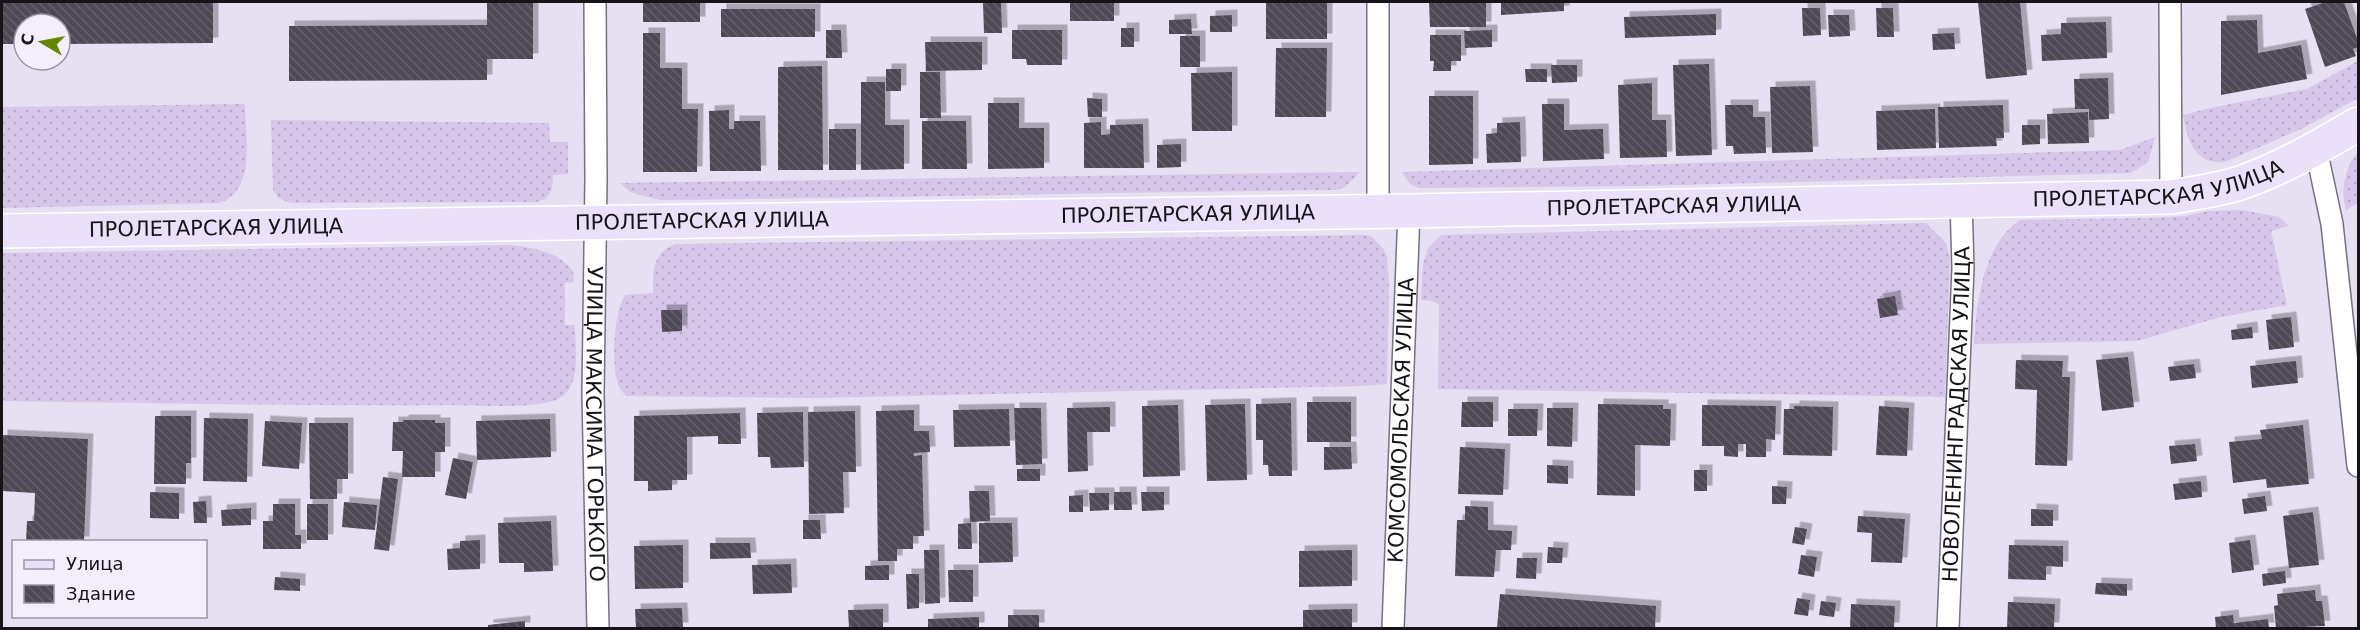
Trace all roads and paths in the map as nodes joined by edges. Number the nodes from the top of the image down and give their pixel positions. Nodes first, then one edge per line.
1 (595, 2) edge
2 (1378, 2) edge
3 (2170, 2) edge
4 (2358, 124) edge
5 (2316, 148) junction
6 (2171, 197) junction
7 (1961, 200) junction
8 (1393, 211) junction
9 (595, 224) junction
10 (2, 231) edge
11 (2358, 466) edge
12 (598, 628) edge
13 (1393, 628) edge
14 (1948, 628) edge

1 - 9 street, УЛИЦА МАКСИМА ГОРЬКОГО
2 - 8 street, КОМСОМОЛЬСКАЯ УЛИЦА
3 - 6 street
4 - 5 main road, ПРОЛЕТАРСКАЯ УЛИЦА
5 - 6 main road, ПРОЛЕТАРСКАЯ УЛИЦА
5 - 11 street
6 - 7 main road, ПРОЛЕТАРСКАЯ УЛИЦА
7 - 8 main road, ПРОЛЕТАРСКАЯ УЛИЦА
7 - 14 street, НОВОЛЕНИНГРАДСКАЯ УЛИЦА
8 - 9 main road, ПРОЛЕТАРСКАЯ УЛИЦА
8 - 13 street, КОМСОМОЛЬСКАЯ УЛИЦА
9 - 10 main road, ПРОЛЕТАРСКАЯ УЛИЦА
9 - 12 street, УЛИЦА МАКСИМА ГОРЬКОГО

